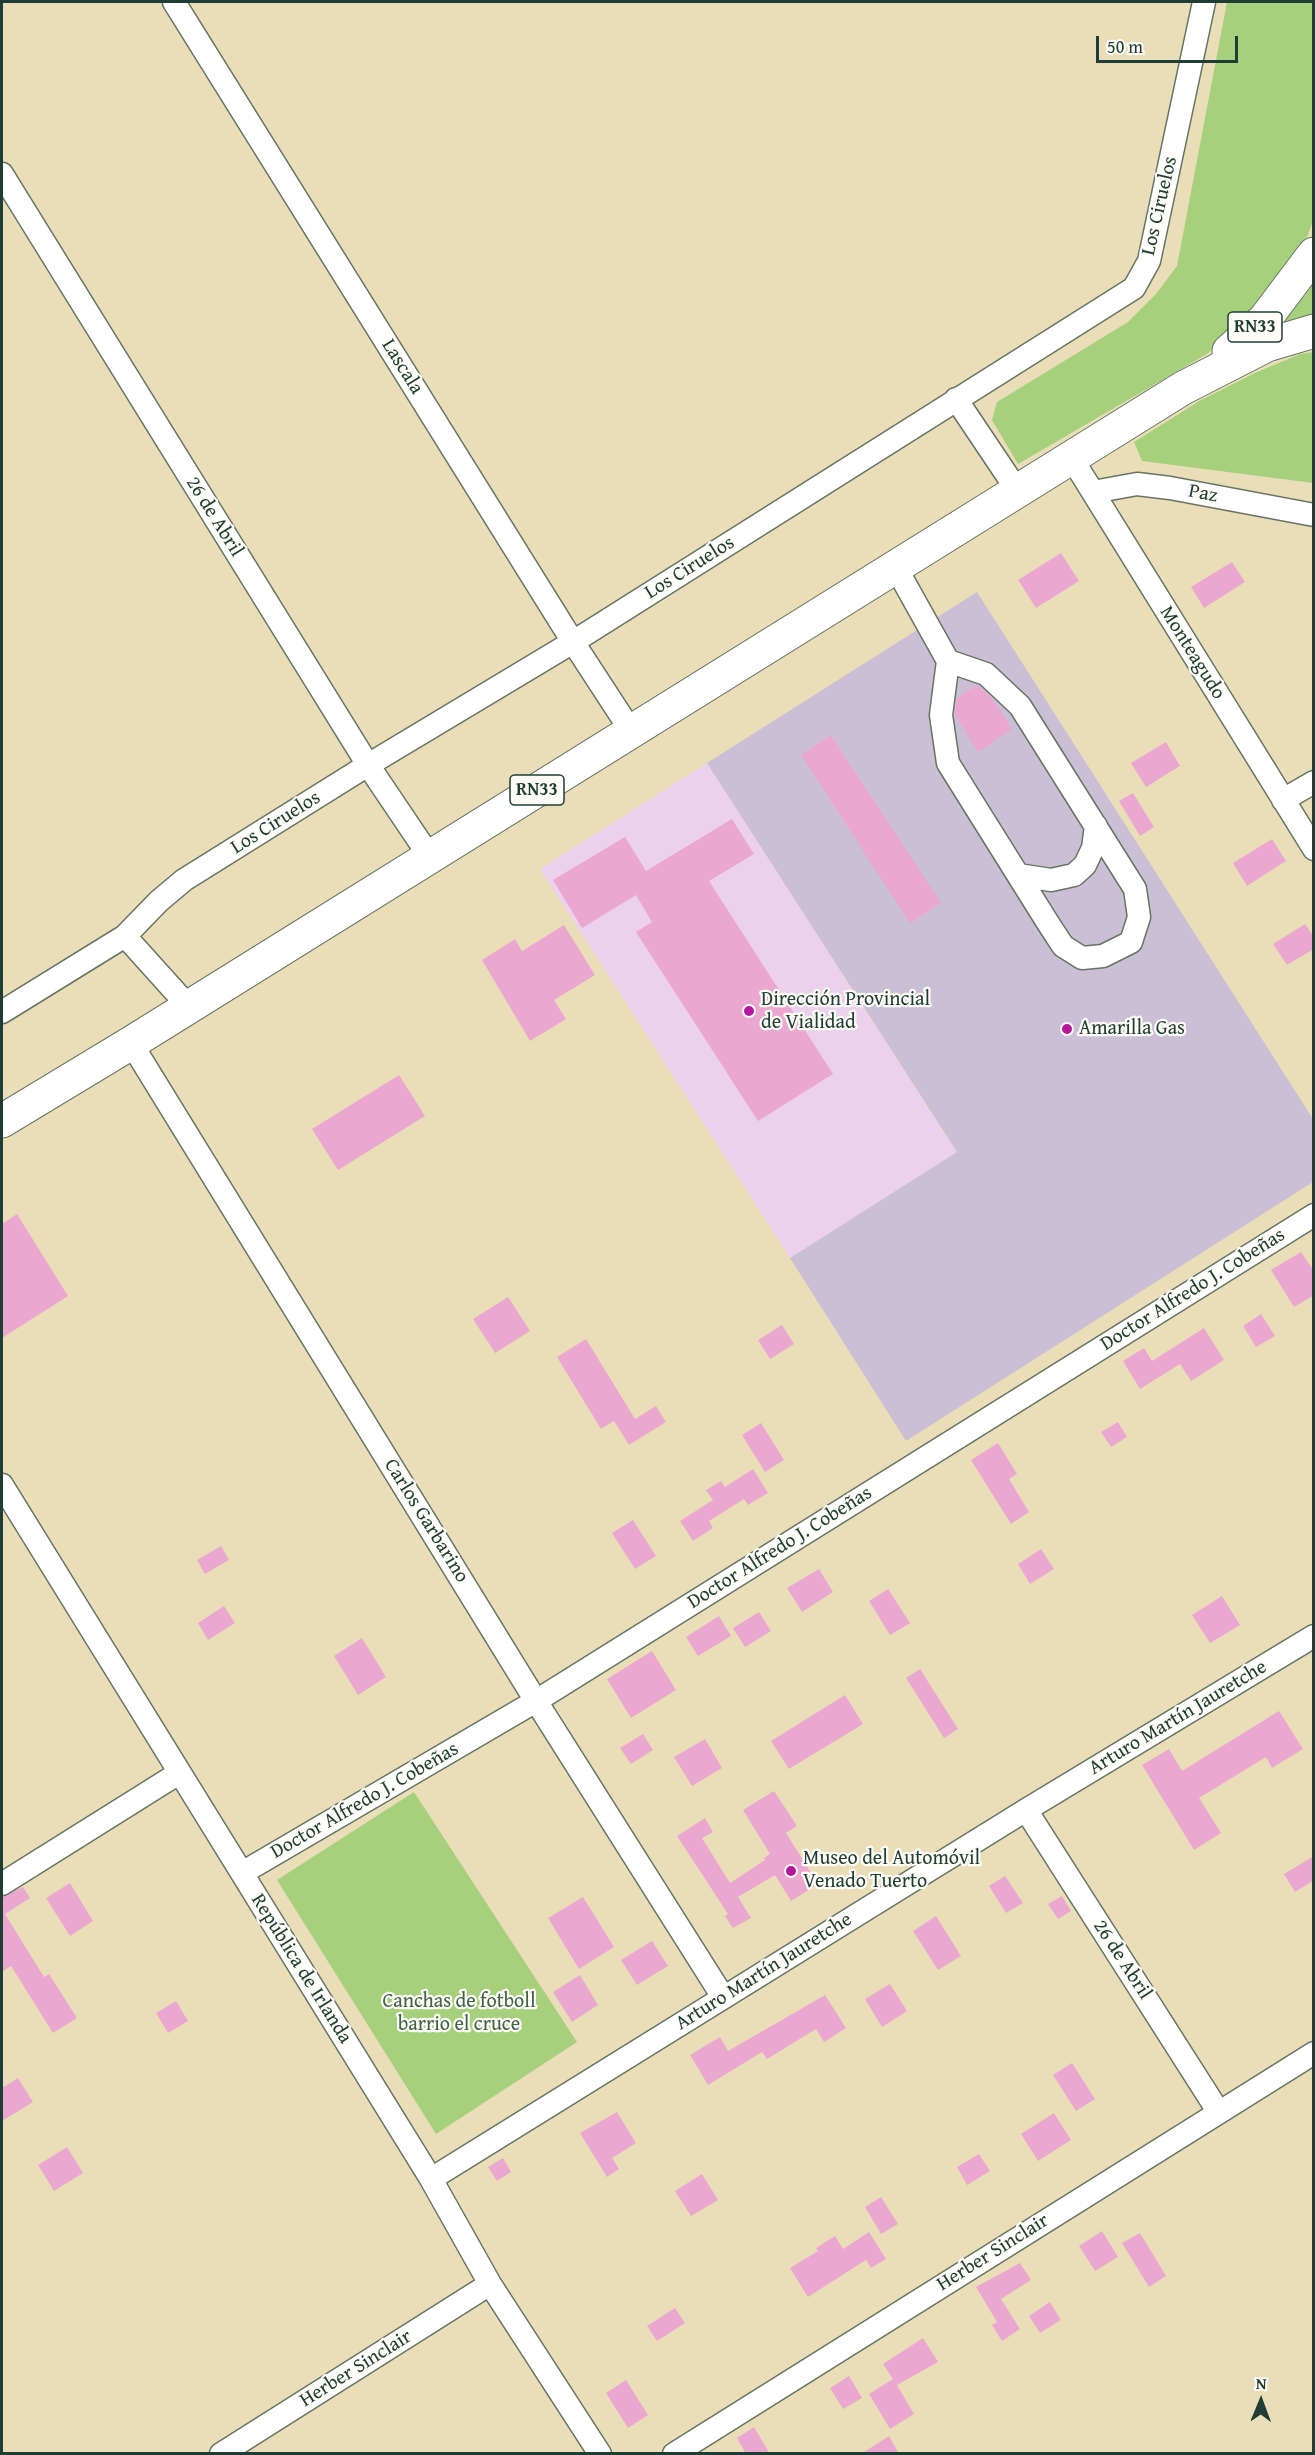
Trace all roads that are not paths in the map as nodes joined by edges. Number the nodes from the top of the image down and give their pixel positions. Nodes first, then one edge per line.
1 (174, 2) edge
2 (1204, 2) edge
3 (2, 174) edge
4 (1314, 254) edge
5 (1314, 331) edge
6 (1183, 388) junction
7 (956, 399) junction
8 (1071, 457) junction
9 (1017, 490) junction
10 (1093, 492) junction
11 (1314, 515) edge
12 (896, 566) junction
13 (573, 642) junction
14 (948, 661) junction
15 (631, 731) junction
16 (368, 765) junction
17 (1314, 782) edge
18 (1283, 800) junction
19 (1096, 826) junction
20 (1314, 849) edge
21 (430, 856) junction
22 (1018, 875) junction
23 (125, 936) junction
24 (189, 1007) junction
25 (2, 1012) edge
26 (131, 1043) junction
27 (2, 1122) edge
28 (1314, 1215) edge
29 (2, 1485) edge
30 (1314, 1636) edge
31 (536, 1701) junction
32 (179, 1773) junction
33 (1026, 1810) junction
34 (242, 1873) junction
35 (2, 1884) edge
36 (723, 1997) junction
37 (1314, 2053) edge
38 (1218, 2111) junction
39 (430, 2179) junction
40 (490, 2284) junction
41 (221, 2454) edge
42 (600, 2454) edge
43 (674, 2454) edge

1 - 13 street, Lascala
2 - 7 street, Los Ciruelos
3 - 16 street, 26 de Abril
4 - 6 highway, RN33
5 - 6 highway, RN33
6 - 8 highway, RN33
7 - 9 street
7 - 13 street, Los Ciruelos
8 - 9 highway, RN33
8 - 10 street, Monteagudo
9 - 12 highway, RN33
10 - 11 street, Paz
10 - 18 street, Monteagudo
12 - 14 street
12 - 15 highway, RN33
13 - 15 street, Lascala
13 - 16 street, Los Ciruelos
14 - 19 street
14 - 22 street
15 - 21 highway, RN33
16 - 21 street, 26 de Abril
16 - 23 street, Los Ciruelos
17 - 18 street
18 - 20 street, Monteagudo
19 - 22 street
19 - 22 street
21 - 24 highway, RN33
23 - 24 street
23 - 25 street, Los Ciruelos
24 - 26 highway, RN33
26 - 27 highway, RN33
26 - 31 street, Carlos Garbarino
28 - 31 street, Doctor Alfredo J. Cobeñas
29 - 32 street, República de Irlanda
30 - 33 street, Arturo Martín Jauretche
31 - 34 street, Doctor Alfredo J. Cobeñas
31 - 36 street, Carlos Garbarino
32 - 34 street, República de Irlanda
32 - 35 street
33 - 36 street, Arturo Martín Jauretche
33 - 38 street, 26 de Abril
34 - 39 street, República de Irlanda
36 - 39 street, Arturo Martín Jauretche
37 - 38 street, Herber Sinclair
38 - 43 street, Herber Sinclair
39 - 40 street, República de Irlanda
40 - 41 street, Herber Sinclair
40 - 42 street, República de Irlanda

